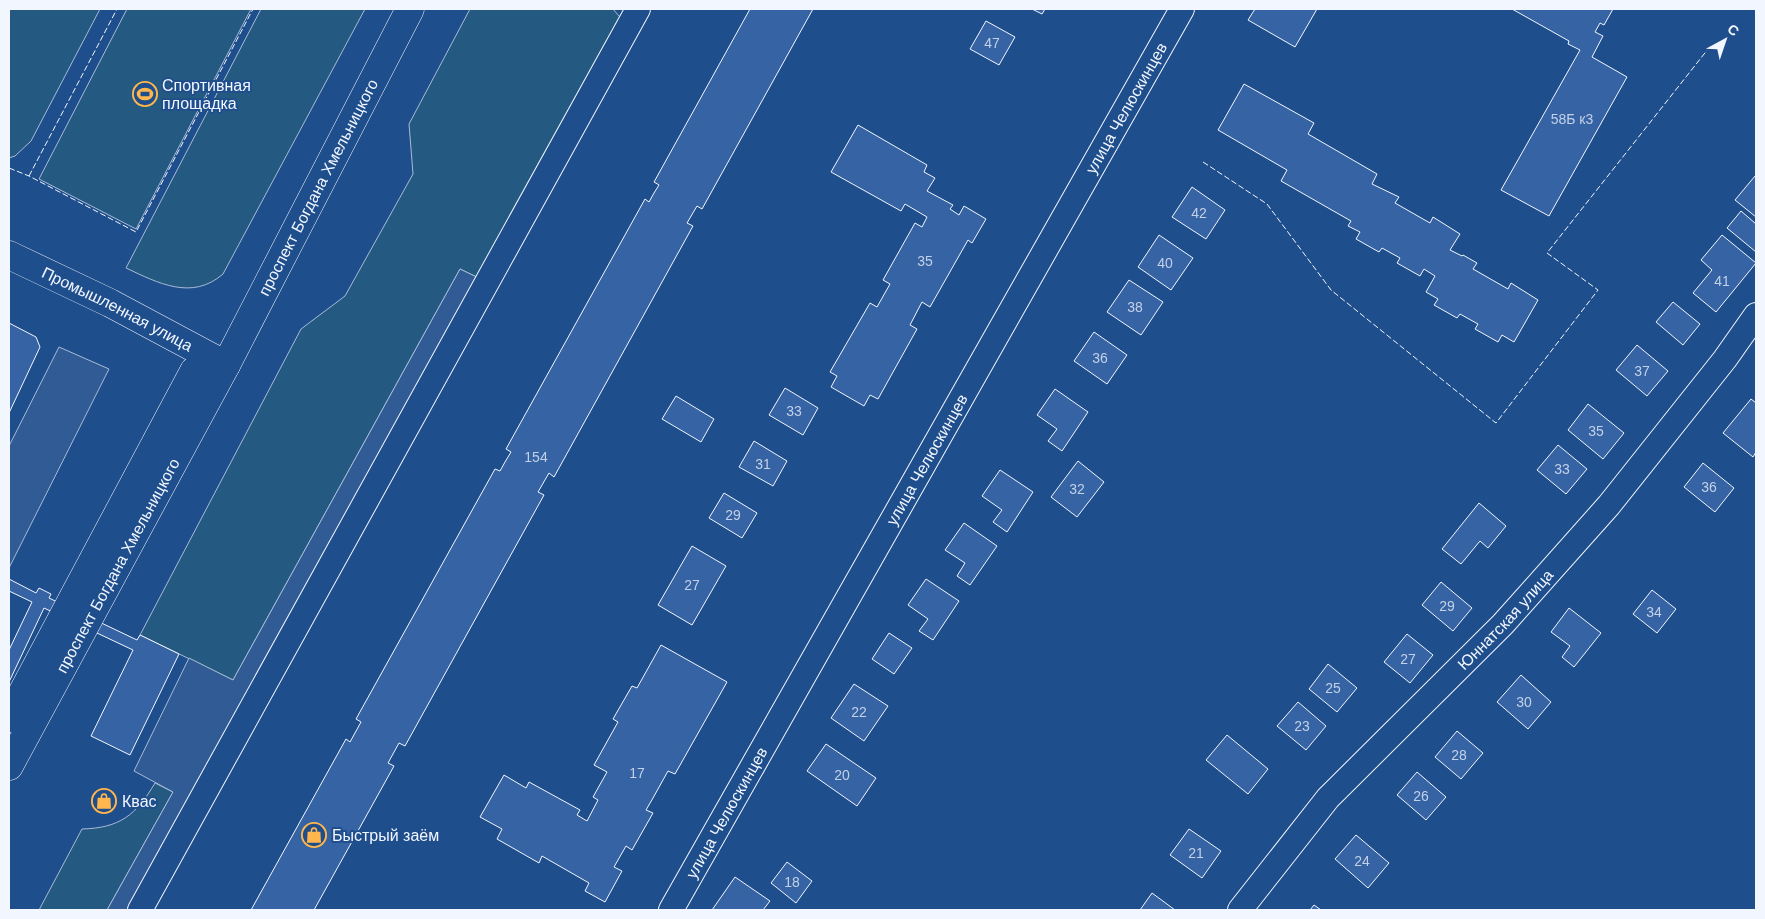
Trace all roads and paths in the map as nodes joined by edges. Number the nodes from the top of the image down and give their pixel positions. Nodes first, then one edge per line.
1 (410, 9) edge
2 (638, 9) edge
3 (1182, 9) edge
4 (9, 255) edge
5 (1756, 315) edge
6 (226, 365) junction
7 (9, 718) edge
8 (9, 766) edge
9 (140, 910) edge
10 (671, 910) edge
11 (1240, 910) edge

1 - 6 main road, проспект Богдана Хмельницкого
2 - 9 street
3 - 10 street, улица Челюскинцев
4 - 6 main road, Промышленная улица
5 - 11 street, Юннатская улица
6 - 7 main road, проспект Богдана Хмельницкого
6 - 8 main road, проспект Богдана Хмельницкого

